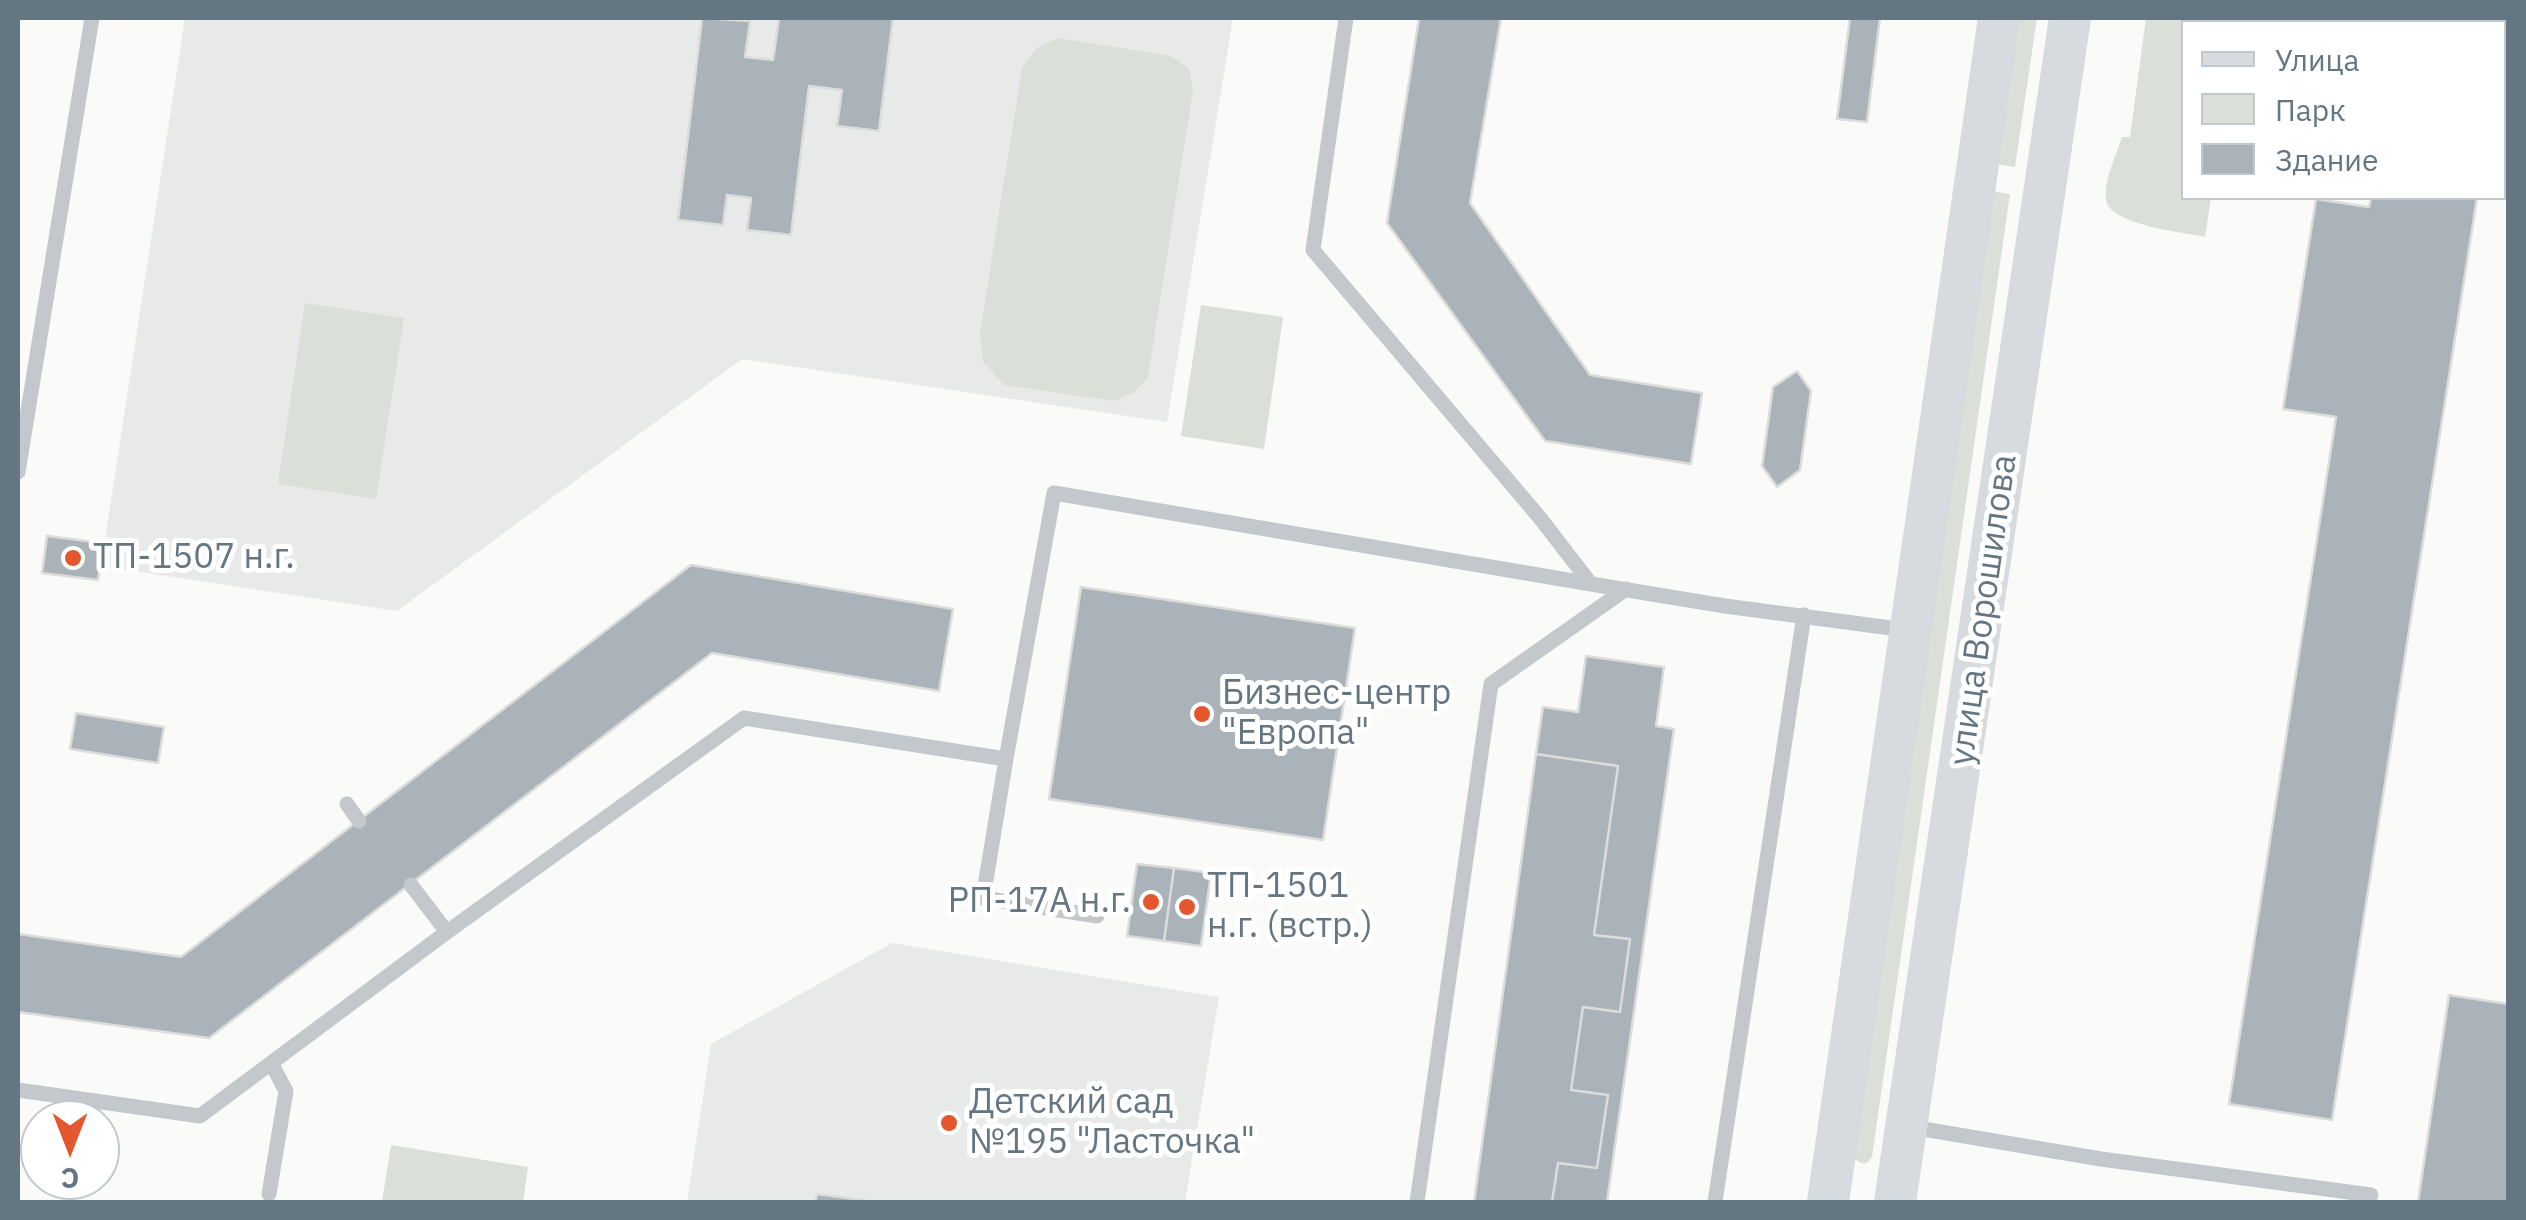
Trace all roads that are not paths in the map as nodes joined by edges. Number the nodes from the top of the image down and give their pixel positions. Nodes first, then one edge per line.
1 (92, 18) edge
2 (1346, 18) edge
3 (1998, 18) edge
4 (2070, 18) edge
5 (18, 472) edge
6 (1591, 584) junction
7 (1626, 590) junction
8 (1804, 615) junction
9 (1912, 631) junction
10 (1006, 759) junction
11 (347, 804) dead end
12 (360, 821) dead end
13 (411, 885) dead end
14 (1097, 916) dead end
15 (447, 932) junction
16 (270, 1063) junction
17 (18, 1090) edge
18 (1907, 1127) junction
19 (269, 1194) dead end
20 (1829, 1194) edge
21 (2371, 1196) dead end
22 (1896, 1199) edge
23 (1416, 1202) edge
24 (1715, 1202) edge

1 - 5 lane
2 - 6 lane
3 - 9 main road, улица Ворошилова
4 - 18 main road, улица Ворошилова
6 - 7 lane
6 - 10 lane
7 - 8 lane
7 - 23 lane
8 - 9 lane
8 - 24 lane
9 - 20 main road, улица Ворошилова
10 - 14 lane
10 - 15 lane
11 - 12 lane
13 - 15 lane
15 - 16 lane
16 - 17 lane
16 - 19 lane
18 - 21 lane
18 - 22 main road, улица Ворошилова
20 - 22 main road

